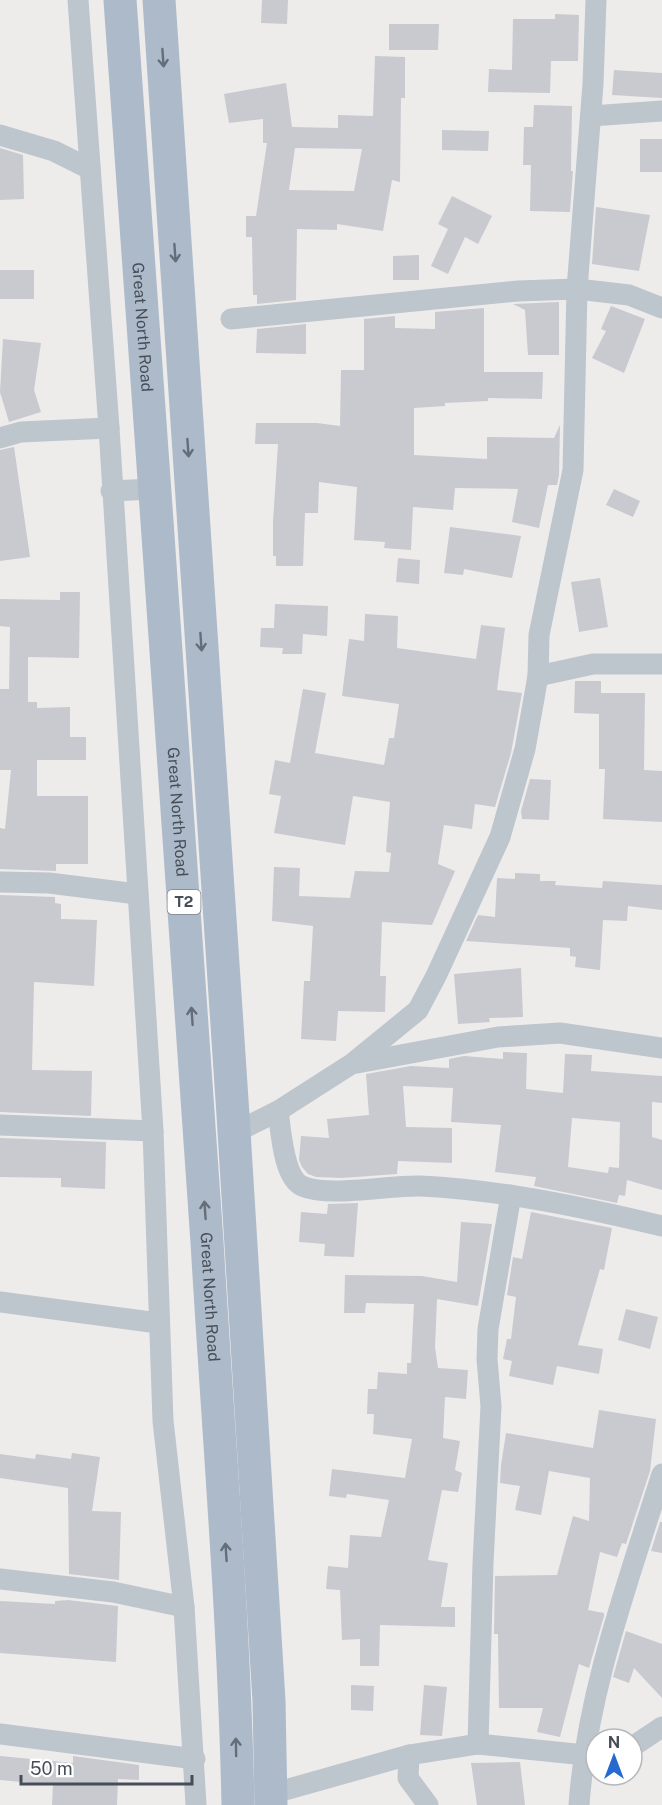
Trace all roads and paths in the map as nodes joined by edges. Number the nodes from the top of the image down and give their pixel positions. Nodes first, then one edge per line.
1 (78, 0) edge
2 (120, 0) edge
3 (159, 0) edge
4 (596, 0) edge
5 (662, 111) edge
6 (591, 116) junction
7 (0, 135) edge
8 (90, 169) junction
9 (577, 290) junction
10 (662, 308) edge
11 (231, 319) dead end
12 (109, 428) junction
13 (0, 438) edge
14 (153, 489) junction
15 (111, 491) junction
16 (662, 664) edge
17 (538, 676) junction
18 (0, 882) edge
19 (137, 894) junction
20 (662, 1048) edge
21 (353, 1063) junction
22 (278, 1111) junction
23 (0, 1125) edge
24 (153, 1131) junction
25 (234, 1133) junction
26 (511, 1195) junction
27 (662, 1226) edge
28 (0, 1302) edge
29 (158, 1323) junction
30 (662, 1474) edge
31 (0, 1578) edge
32 (184, 1607) junction
33 (591, 1727) edge
34 (662, 1727) edge
35 (0, 1734) edge
36 (644, 1740) edge
37 (478, 1744) junction
38 (409, 1755) junction
39 (584, 1755) edge
40 (195, 1759) junction
41 (584, 1780) edge
42 (271, 1799) edge
43 (196, 1805) edge
44 (238, 1805) edge
45 (428, 1805) edge
46 (579, 1805) edge

1 - 8 street
2 - 14 main road, Great North Road / T2
3 -> 25 main road, Great North Road / T2
4 - 6 street
5 - 6 street
6 - 9 street
7 - 8 street
8 - 12 street
9 - 10 street
9 - 11 street
9 - 17 street
12 - 13 street
12 - 15 street
14 - 15 street
44 -> 14 main road, Great North Road / T2
15 - 19 street
16 - 17 street
17 - 21 street
18 - 19 street
19 - 24 street
20 - 21 street
21 - 22 street
22 - 25 street
22 - 26 street
23 - 24 street
24 - 29 street
25 - 42 main road, Great North Road / T2
26 - 27 street
26 - 37 street
28 - 29 street
29 - 32 street
30 - 33 street
31 - 32 street
32 - 40 street
34 - 36 street
35 - 40 street
37 - 38 street
37 - 39 street
38 - 42 street
38 - 45 street
40 - 43 street
41 - 46 street

